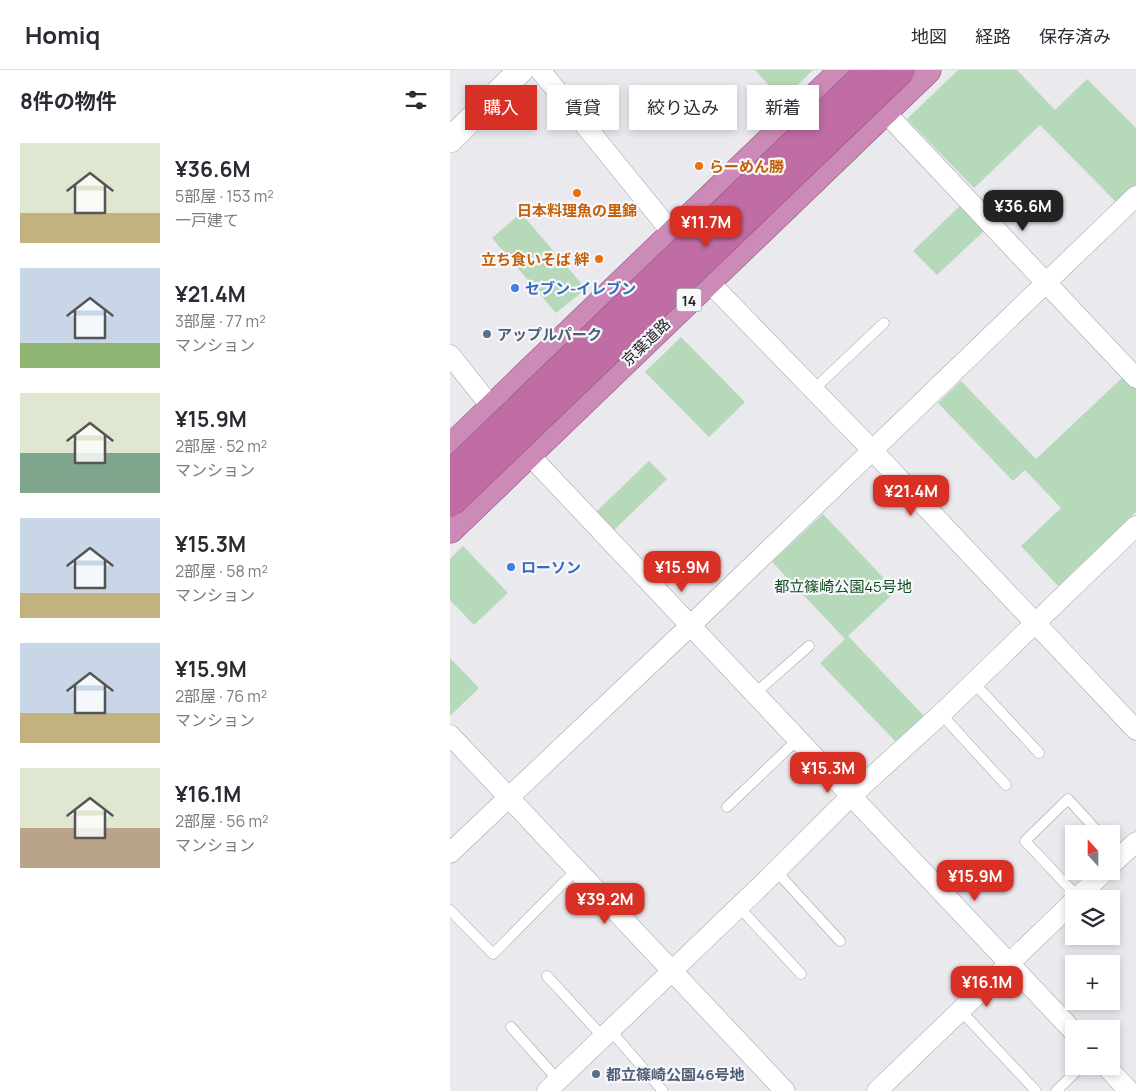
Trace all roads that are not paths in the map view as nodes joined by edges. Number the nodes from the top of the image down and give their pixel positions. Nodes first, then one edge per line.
1 (521, 70) edge
2 (540, 70) edge
3 (871, 70) edge
4 (901, 70) edge
5 (927, 70) edge
6 (837, 72) edge
7 (884, 111) junction
8 (450, 140) edge
9 (1134, 201) edge
10 (675, 235) junction
11 (709, 282) junction
12 (1047, 282) junction
13 (884, 323) dead end
14 (450, 355) edge
15 (1136, 378) edge
16 (812, 390) junction
17 (493, 407) junction
18 (450, 449) edge
19 (872, 451) junction
20 (527, 456) junction
21 (450, 475) edge
22 (450, 503) edge
23 (1136, 526) edge
24 (450, 529) edge
25 (1035, 622) junction
26 (690, 627) junction
27 (809, 646) dead end
28 (973, 682) junction
29 (754, 694) junction
30 (941, 714) junction
31 (1136, 730) edge
32 (450, 736) edge
33 (798, 739) junction
34 (1039, 753) dead end
35 (1006, 785) dead end
36 (851, 796) junction
37 (509, 797) junction
38 (727, 807) dead end
39 (1092, 825) edge
40 (1136, 842) edge
41 (1120, 852) edge
42 (450, 853) edge
43 (577, 869) junction
44 (776, 871) junction
45 (1096, 880) edge
46 (1068, 890) edge
47 (1085, 890) edge
48 (739, 907) junction
49 (1065, 909) edge
50 (450, 910) edge
51 (840, 941) dead end
52 (1008, 963) junction
53 (672, 971) junction
54 (801, 974) dead end
55 (547, 976) dead end
56 (960, 1010) junction
57 (1065, 1023) edge
58 (511, 1027) dead end
59 (607, 1033) junction
60 (1073, 1075) edge
61 (1115, 1075) edge
62 (552, 1086) edge
63 (663, 1091) edge
64 (785, 1091) edge
65 (877, 1091) edge
66 (1036, 1091) edge
67 (1056, 1091) edge
68 (1130, 1091) edge

1 - 8 street
2 - 10 street
3 - 21 highway, bridge
4 - 22 highway, 京葉道路, bridge
5 - 7 highway, 京葉道路 / 14
6 - 10 highway
7 - 11 highway, 京葉道路 / 14
7 - 12 street
9 - 12 street
10 - 11 street
10 - 17 highway
11 - 16 street
11 - 20 highway, 京葉道路 / 14
12 - 15 street
12 - 19 street
13 - 16 lane
14 - 17 street
16 - 19 street
17 - 18 highway
17 - 20 street
19 - 25 street
19 - 26 street
20 - 24 highway, 京葉道路 / 14
20 - 26 street
23 - 25 street
25 - 28 street
25 - 31 street
26 - 29 street
26 - 37 street
27 - 29 lane
28 - 30 street
28 - 34 lane
29 - 33 street
30 - 35 lane
30 - 36 street
32 - 37 street
33 - 36 street
33 - 38 lane
36 - 44 street
36 - 52 street
37 - 42 street
37 - 43 street
39 - 46 lane
40 - 41 street
43 - 50 lane
43 - 53 street
44 - 48 street
44 - 51 lane
45 - 47 street
48 - 53 street
48 - 54 lane
49 - 52 street
52 - 56 street
52 - 57 street
53 - 59 street
53 - 64 street
55 - 59 lane
56 - 65 street
56 - 66 lane
58 - 62 lane
59 - 62 street
59 - 63 lane
60 - 67 lane
61 - 68 street

